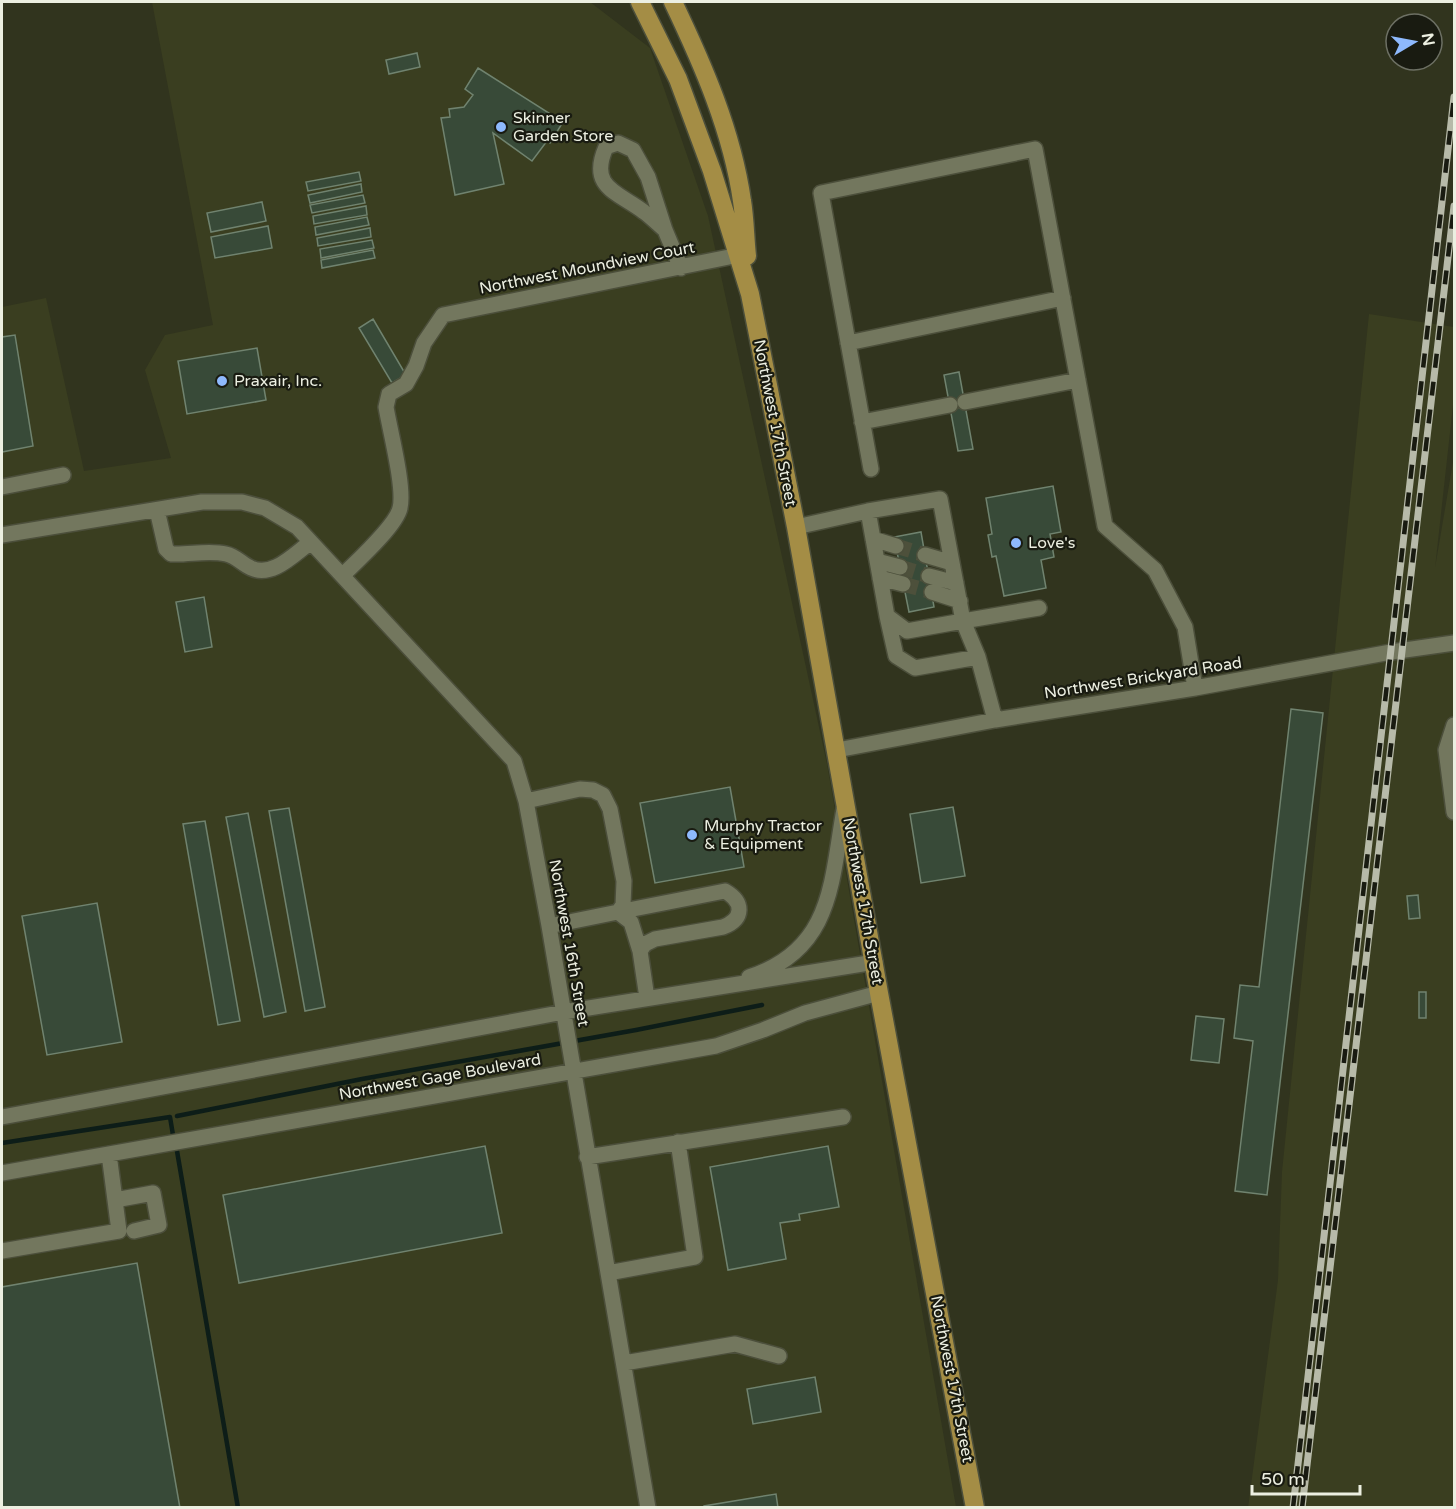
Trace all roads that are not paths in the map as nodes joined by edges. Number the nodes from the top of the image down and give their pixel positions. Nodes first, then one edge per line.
1 (640, 2) edge
2 (673, 2) edge
3 (665, 230) junction
4 (739, 255) junction
5 (681, 268) junction
6 (750, 294) junction
7 (1063, 298) junction
8 (848, 343) junction
9 (1078, 380) junction
10 (862, 422) junction
11 (871, 469) dead end
12 (63, 475) dead end
13 (2, 487) edge
14 (157, 510) junction
15 (868, 511) junction
16 (796, 527) junction
17 (2, 535) edge
18 (873, 539) junction
19 (311, 542) junction
20 (896, 546) tunnel mouth
21 (925, 555) tunnel mouth
22 (877, 561) junction
23 (952, 563) junction
24 (900, 567) tunnel mouth
25 (343, 575) junction
26 (928, 576) tunnel mouth
27 (880, 578) junction
28 (956, 583) junction
29 (903, 584) tunnel mouth
30 (932, 592) tunnel mouth
31 (960, 601) junction
32 (1039, 608) dead end
33 (888, 616) junction
34 (963, 621) junction
35 (1455, 643) edge
36 (978, 657) junction
37 (1195, 688) junction
38 (995, 720) junction
39 (1455, 725) edge
40 (837, 750) junction
41 (526, 801) junction
42 (846, 804) junction
43 (1455, 812) edge
44 (618, 912) junction
45 (549, 926) junction
46 (640, 951) junction
47 (875, 963) junction
48 (716, 988) junction
49 (879, 993) junction
50 (647, 998) junction
51 (564, 1012) junction
52 (572, 1071) junction
53 (2, 1117) edge
54 (843, 1117) dead end
55 (678, 1142) junction
56 (109, 1154) junction
57 (587, 1157) junction
58 (2, 1173) edge
59 (115, 1200) junction
60 (134, 1231) dead end
61 (2, 1251) edge
62 (608, 1273) junction
63 (778, 1356) dead end
64 (624, 1364) junction
65 (648, 1508) edge
66 (975, 1508) edge

1 - 4 main road, Northwest 17th Street
2 - 6 main road, Northwest 17th Street
3 - 3 street
3 - 5 street
4 - 5 street, Northwest Moundview Court
4 - 6 main road, Northwest 17th Street
5 - 25 street, Northwest Moundview Court
6 - 16 main road, Northwest 17th Street
7 - 8 street
7 - 8 street
7 - 9 street
8 - 10 street
9 - 10 street
9 - 37 street
10 - 11 street
12 - 13 street
14 - 17 street, Northwest 16th Street
14 - 19 street, Northwest 16th Street
14 - 19 street
15 - 16 street
15 - 18 street
15 - 23 street
16 - 40 main road, Northwest 17th Street
18 - 20 street
18 - 22 street
19 - 25 street, Northwest 16th Street
21 - 23 street
22 - 24 street
22 - 27 street
23 - 28 street
25 - 41 street, Northwest 16th Street
26 - 28 street
27 - 29 street
27 - 33 street
28 - 31 street
30 - 31 street
31 - 34 street
32 - 34 street
33 - 34 street
33 - 36 street
34 - 36 street
35 - 37 street, Northwest Brickyard Road
36 - 38 street
37 - 38 street, Northwest Brickyard Road
38 - 40 street, Northwest Brickyard Road
39 - 43 street
40 - 42 main road, Northwest 17th Street
41 - 44 street
41 - 45 street, Northwest 16th Street
42 - 47 main road, Northwest 17th Street
42 - 48 street
44 - 45 street
44 - 46 street
44 - 46 street
45 - 51 street, Northwest 16th Street
46 - 50 street
47 - 48 street
47 - 49 main road, Northwest 17th Street
48 - 50 street
49 - 52 street, Northwest Gage Boulevard
49 - 66 main road, Northwest 17th Street
50 - 51 street
51 - 52 street, Northwest 16th Street
51 - 53 street
52 - 56 street, Northwest Gage Boulevard
52 - 57 street, Northwest 16th Street
54 - 55 street
55 - 57 street
55 - 62 street
56 - 58 street, Northwest Gage Boulevard
56 - 59 street
57 - 62 street, Northwest 16th Street
59 - 60 street
59 - 61 street
62 - 64 street, Northwest 16th Street
63 - 64 street
64 - 65 street, Northwest 16th Street

